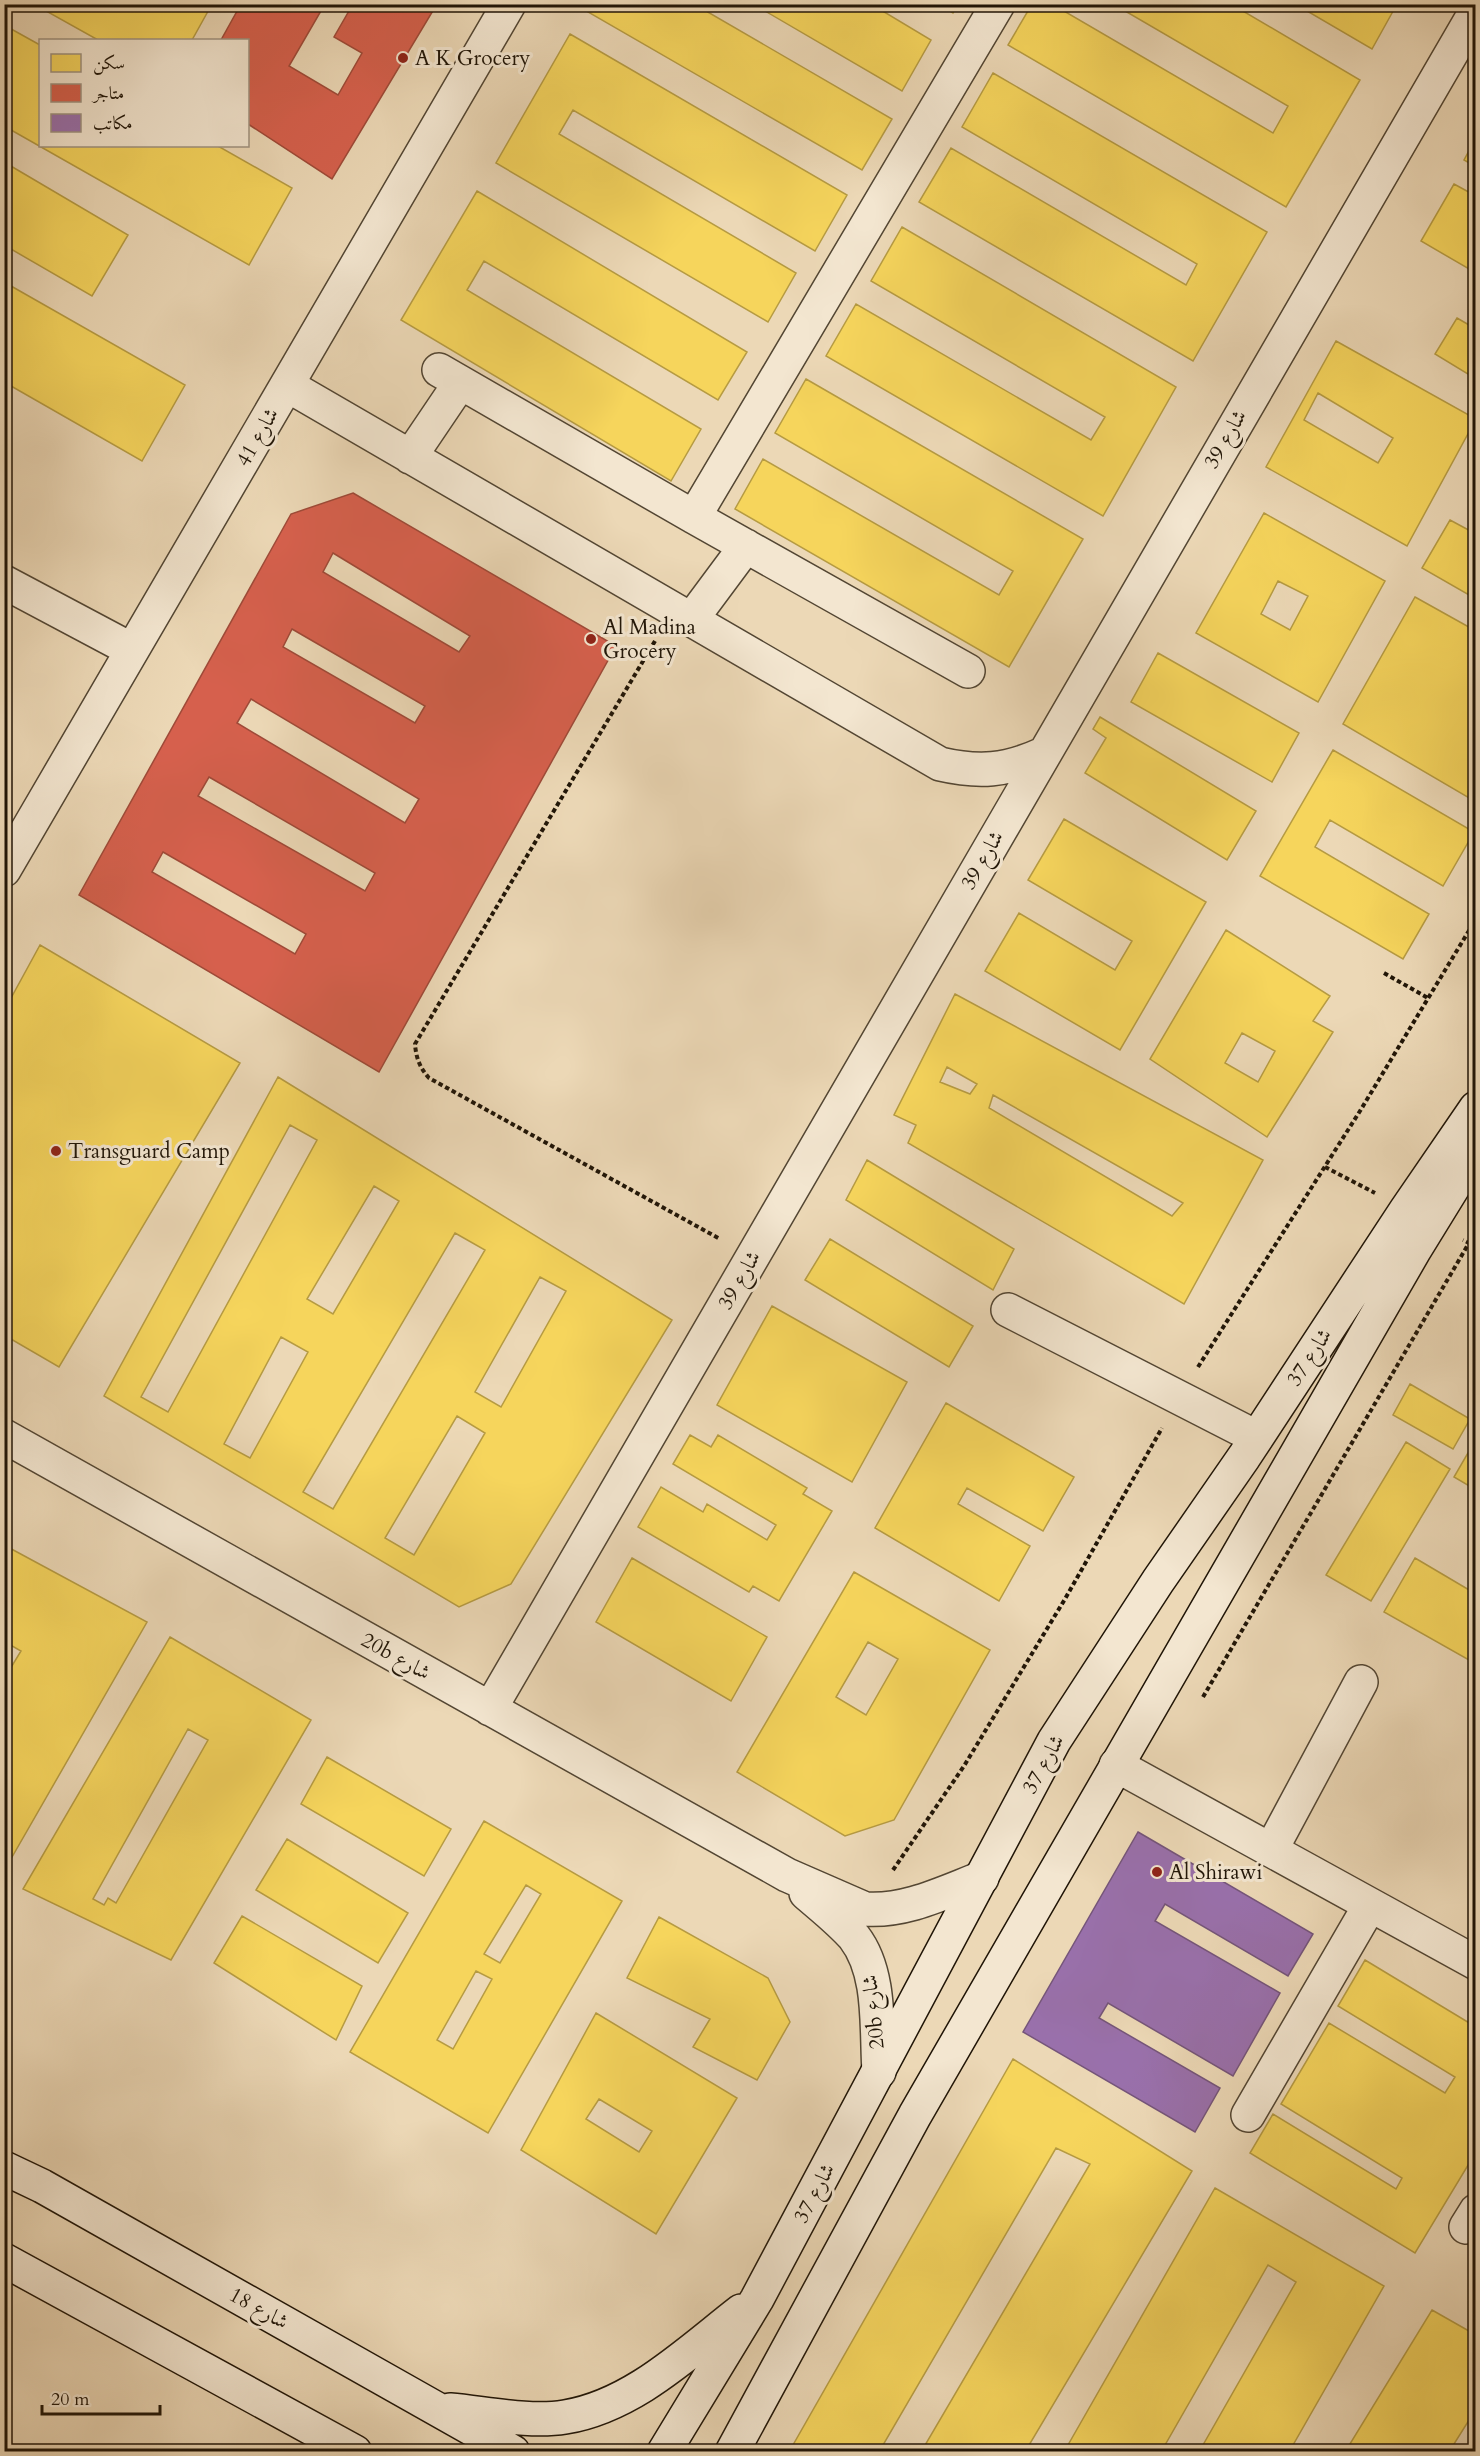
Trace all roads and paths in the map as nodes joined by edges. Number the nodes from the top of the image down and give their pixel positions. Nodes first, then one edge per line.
1 (509, 4) edge
2 (998, 4) edge
3 (1476, 11) edge
4 (287, 385) junction
5 (410, 457) junction
6 (694, 518) junction
7 (746, 546) junction
8 (4, 582) edge
9 (682, 615) junction
10 (132, 650) junction
11 (968, 671) dead end
12 (1043, 754) junction
13 (4, 870) edge
14 (1476, 919) edge
15 (1384, 974) dead end
16 (1428, 998) junction
17 (1476, 1108) edge
18 (1476, 1150) edge
19 (1431, 1224) junction
20 (752, 1257) junction
21 (1008, 1310) dead end
22 (1179, 1397) junction
23 (4, 1436) edge
24 (1256, 1437) junction
25 (1361, 1682) dead end
26 (1199, 1703) dead end
27 (490, 1709) junction
28 (1116, 1765) junction
29 (1271, 1850) junction
30 (788, 1875) junction
31 (982, 1878) junction
32 (1370, 1905) junction
33 (888, 1909) junction
34 (1476, 1963) edge
35 (879, 2072) junction
36 (1248, 2115) dead end
37 (4, 2168) edge
38 (4, 2260) edge
39 (757, 2299) junction
40 (438, 2409) junction
41 (341, 2447) edge
42 (513, 2451) edge
43 (664, 2451) edge
44 (732, 2451) edge

1 - 4 street, شارع 41
2 - 6 street
3 - 12 street, شارع 39
4 - 5 street
4 - 10 street, شارع 41
5 - 6 street
5 - 9 street
6 - 7 street
7 - 9 street
7 - 11 street
8 - 10 street
9 - 12 street
9 - 20 path
10 - 13 street, شارع 41
12 - 20 street, شارع 39
14 - 16 path
15 - 16 path
16 - 22 path
17 - 24 street, شارع 37
18 - 19 street, شارع 37
19 - 26 path
19 - 28 street, شارع 37
20 - 27 street, شارع 39
21 - 22 street
22 - 24 street
22 - 33 path
23 - 27 street, 20b شارع
24 - 31 street, شارع 37
25 - 29 street
27 - 30 street, 20b شارع
28 - 29 street
28 - 44 street, شارع 37
29 - 32 street
30 - 33 street, 20b شارع
30 - 35 street, 20b شارع
31 - 33 street, 20b شارع
31 - 35 street, شارع 37
32 - 34 street
32 - 36 street
35 - 39 street, شارع 37
37 - 40 street, شارع 18
38 - 41 street
39 - 40 street
39 - 43 street, شارع 37
40 - 42 street, شارع 18

